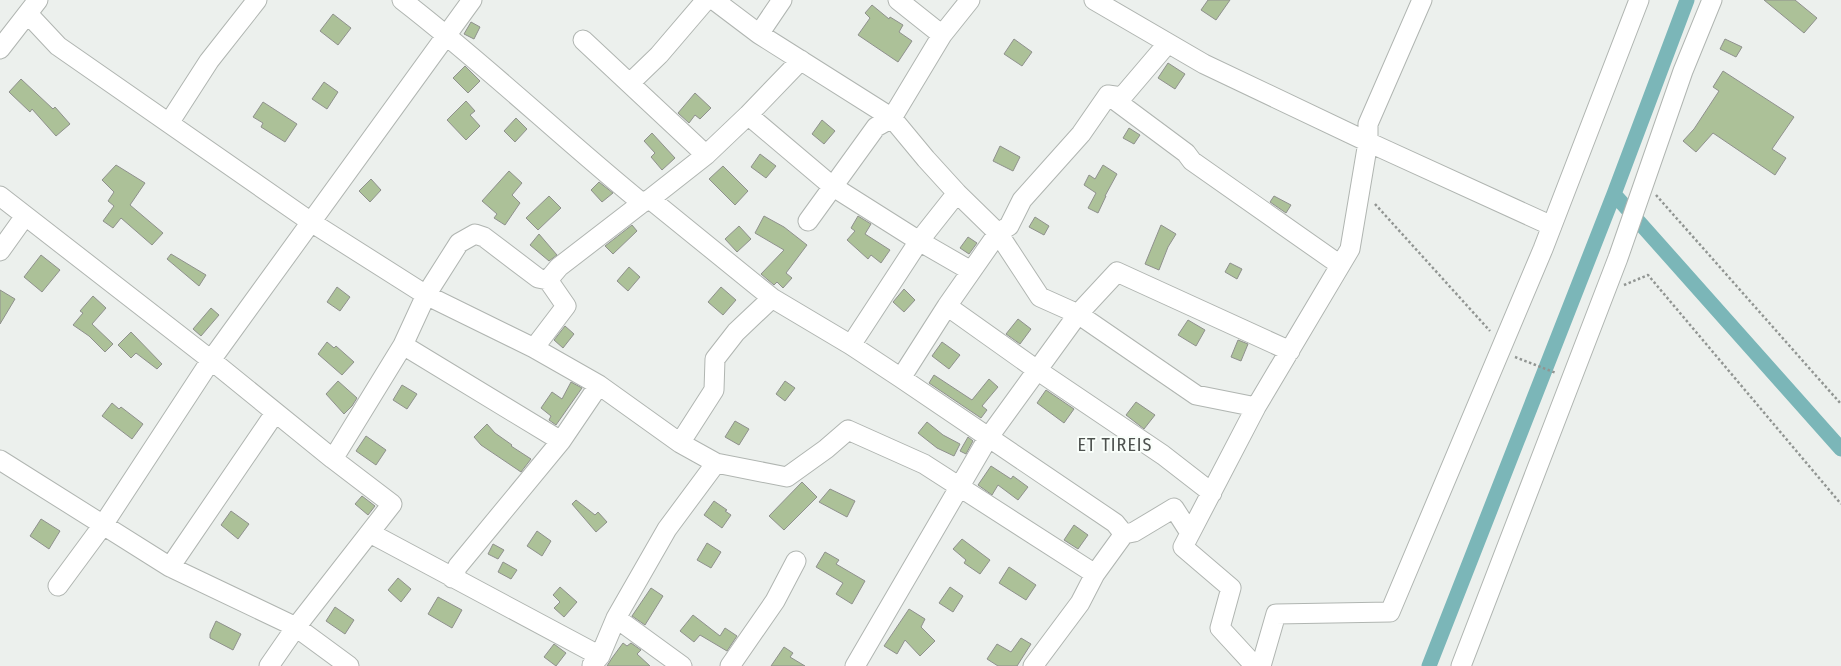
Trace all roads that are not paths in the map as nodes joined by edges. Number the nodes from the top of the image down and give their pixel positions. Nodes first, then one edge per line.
1 (256, 0) edge
2 (402, 0) edge
3 (472, 0) edge
4 (706, 0) edge
5 (714, 0) edge
6 (782, 0) edge
7 (898, 0) edge
8 (970, 0) edge
9 (1094, 0) edge
10 (1422, 0) edge
11 (1639, 0) edge
12 (1712, 0) edge
13 (33, 7) edge
14 (759, 34) junction
15 (447, 35) junction
16 (942, 35) junction
17 (583, 40) dead end
18 (1168, 43) junction
19 (0, 49) edge
20 (801, 60) junction
21 (630, 84) junction
22 (1108, 95) junction
23 (748, 115) junction
24 (892, 118) junction
25 (169, 123) junction
26 (1368, 142) junction
27 (706, 155) junction
28 (832, 186) junction
29 (957, 193) junction
30 (0, 196) edge
31 (646, 201) junction
32 (25, 216) junction
33 (808, 221) dead end
34 (311, 222) junction
35 (1552, 226) junction
36 (998, 232) junction
37 (919, 241) junction
38 (0, 252) edge
39 (1340, 265) junction
40 (971, 271) junction
41 (548, 280) junction
42 (426, 295) junction
43 (772, 298) junction
44 (946, 306) junction
45 (1078, 314) junction
46 (403, 344) junction
47 (851, 345) junction
48 (534, 348) junction
49 (1290, 351) junction
50 (211, 360) junction
51 (1036, 370) junction
52 (900, 378) junction
53 (599, 385) junction
54 (1256, 407) junction
55 (275, 413) junction
56 (988, 438) junction
57 (561, 441) junction
58 (680, 443) junction
59 (333, 459) junction
60 (0, 460) edge
61 (716, 463) junction
62 (960, 488) junction
63 (1212, 493) junction
64 (103, 524) junction
65 (370, 533) junction
66 (1124, 534) junction
67 (1190, 534) junction
68 (796, 561) dead end
69 (170, 567) junction
70 (1095, 574) junction
71 (452, 578) junction
72 (58, 586) dead end
73 (616, 618) junction
74 (296, 627) junction
75 (596, 661) edge
76 (269, 666) edge
77 (349, 666) edge
78 (682, 666) edge
79 (730, 666) edge
80 (855, 666) edge
81 (1033, 666) edge
82 (1255, 666) edge
83 (1260, 666) edge
84 (1461, 666) edge

1 - 25 street
2 - 15 street
3 - 15 street
4 - 21 street
5 - 14 street
6 - 14 street
7 - 16 street
8 - 16 street
9 - 18 street
10 - 26 street
11 - 35 street
12 - 84 street
13 - 19 street
13 - 25 street
14 - 20 street
15 - 31 street
15 - 34 street
16 - 24 street
17 - 21 street
18 - 22 street
18 - 26 street
20 - 23 street
20 - 24 street
21 - 27 street
22 - 36 street
22 - 39 street
23 - 27 street
23 - 28 street
24 - 28 street
24 - 29 street
25 - 34 street
26 - 35 street
26 - 39 street
27 - 31 street
28 - 33 street
28 - 37 street
29 - 36 street
29 - 37 street
30 - 32 street
31 - 41 street
31 - 43 street
32 - 38 street
32 - 50 street
34 - 42 street
34 - 50 street
35 - 83 street
36 - 40 street
36 - 45 street
37 - 40 street
37 - 47 street
39 - 49 street
40 - 44 street
41 - 42 street
41 - 48 street
42 - 46 street
42 - 48 street
43 - 47 street
43 - 58 street
44 - 51 street
44 - 52 street
45 - 49 street
45 - 51 street
45 - 54 street
46 - 57 street
46 - 59 street
47 - 52 street
48 - 53 street
49 - 54 street
50 - 55 street
50 - 64 street
51 - 56 street
51 - 63 street
52 - 56 street
53 - 57 street
53 - 58 street
54 - 63 street
55 - 59 street
55 - 69 street
56 - 62 street
56 - 66 street
57 - 71 street
58 - 61 street
59 - 65 street
60 - 64 street
61 - 62 street
61 - 73 street
62 - 70 street
62 - 80 street
63 - 67 street
64 - 69 street
64 - 72 street
65 - 71 street
65 - 74 street
66 - 67 street
66 - 70 street
67 - 82 street
68 - 79 street
69 - 74 street
70 - 81 street
71 - 75 street
73 - 75 street
73 - 78 street
74 - 76 street
74 - 77 street

